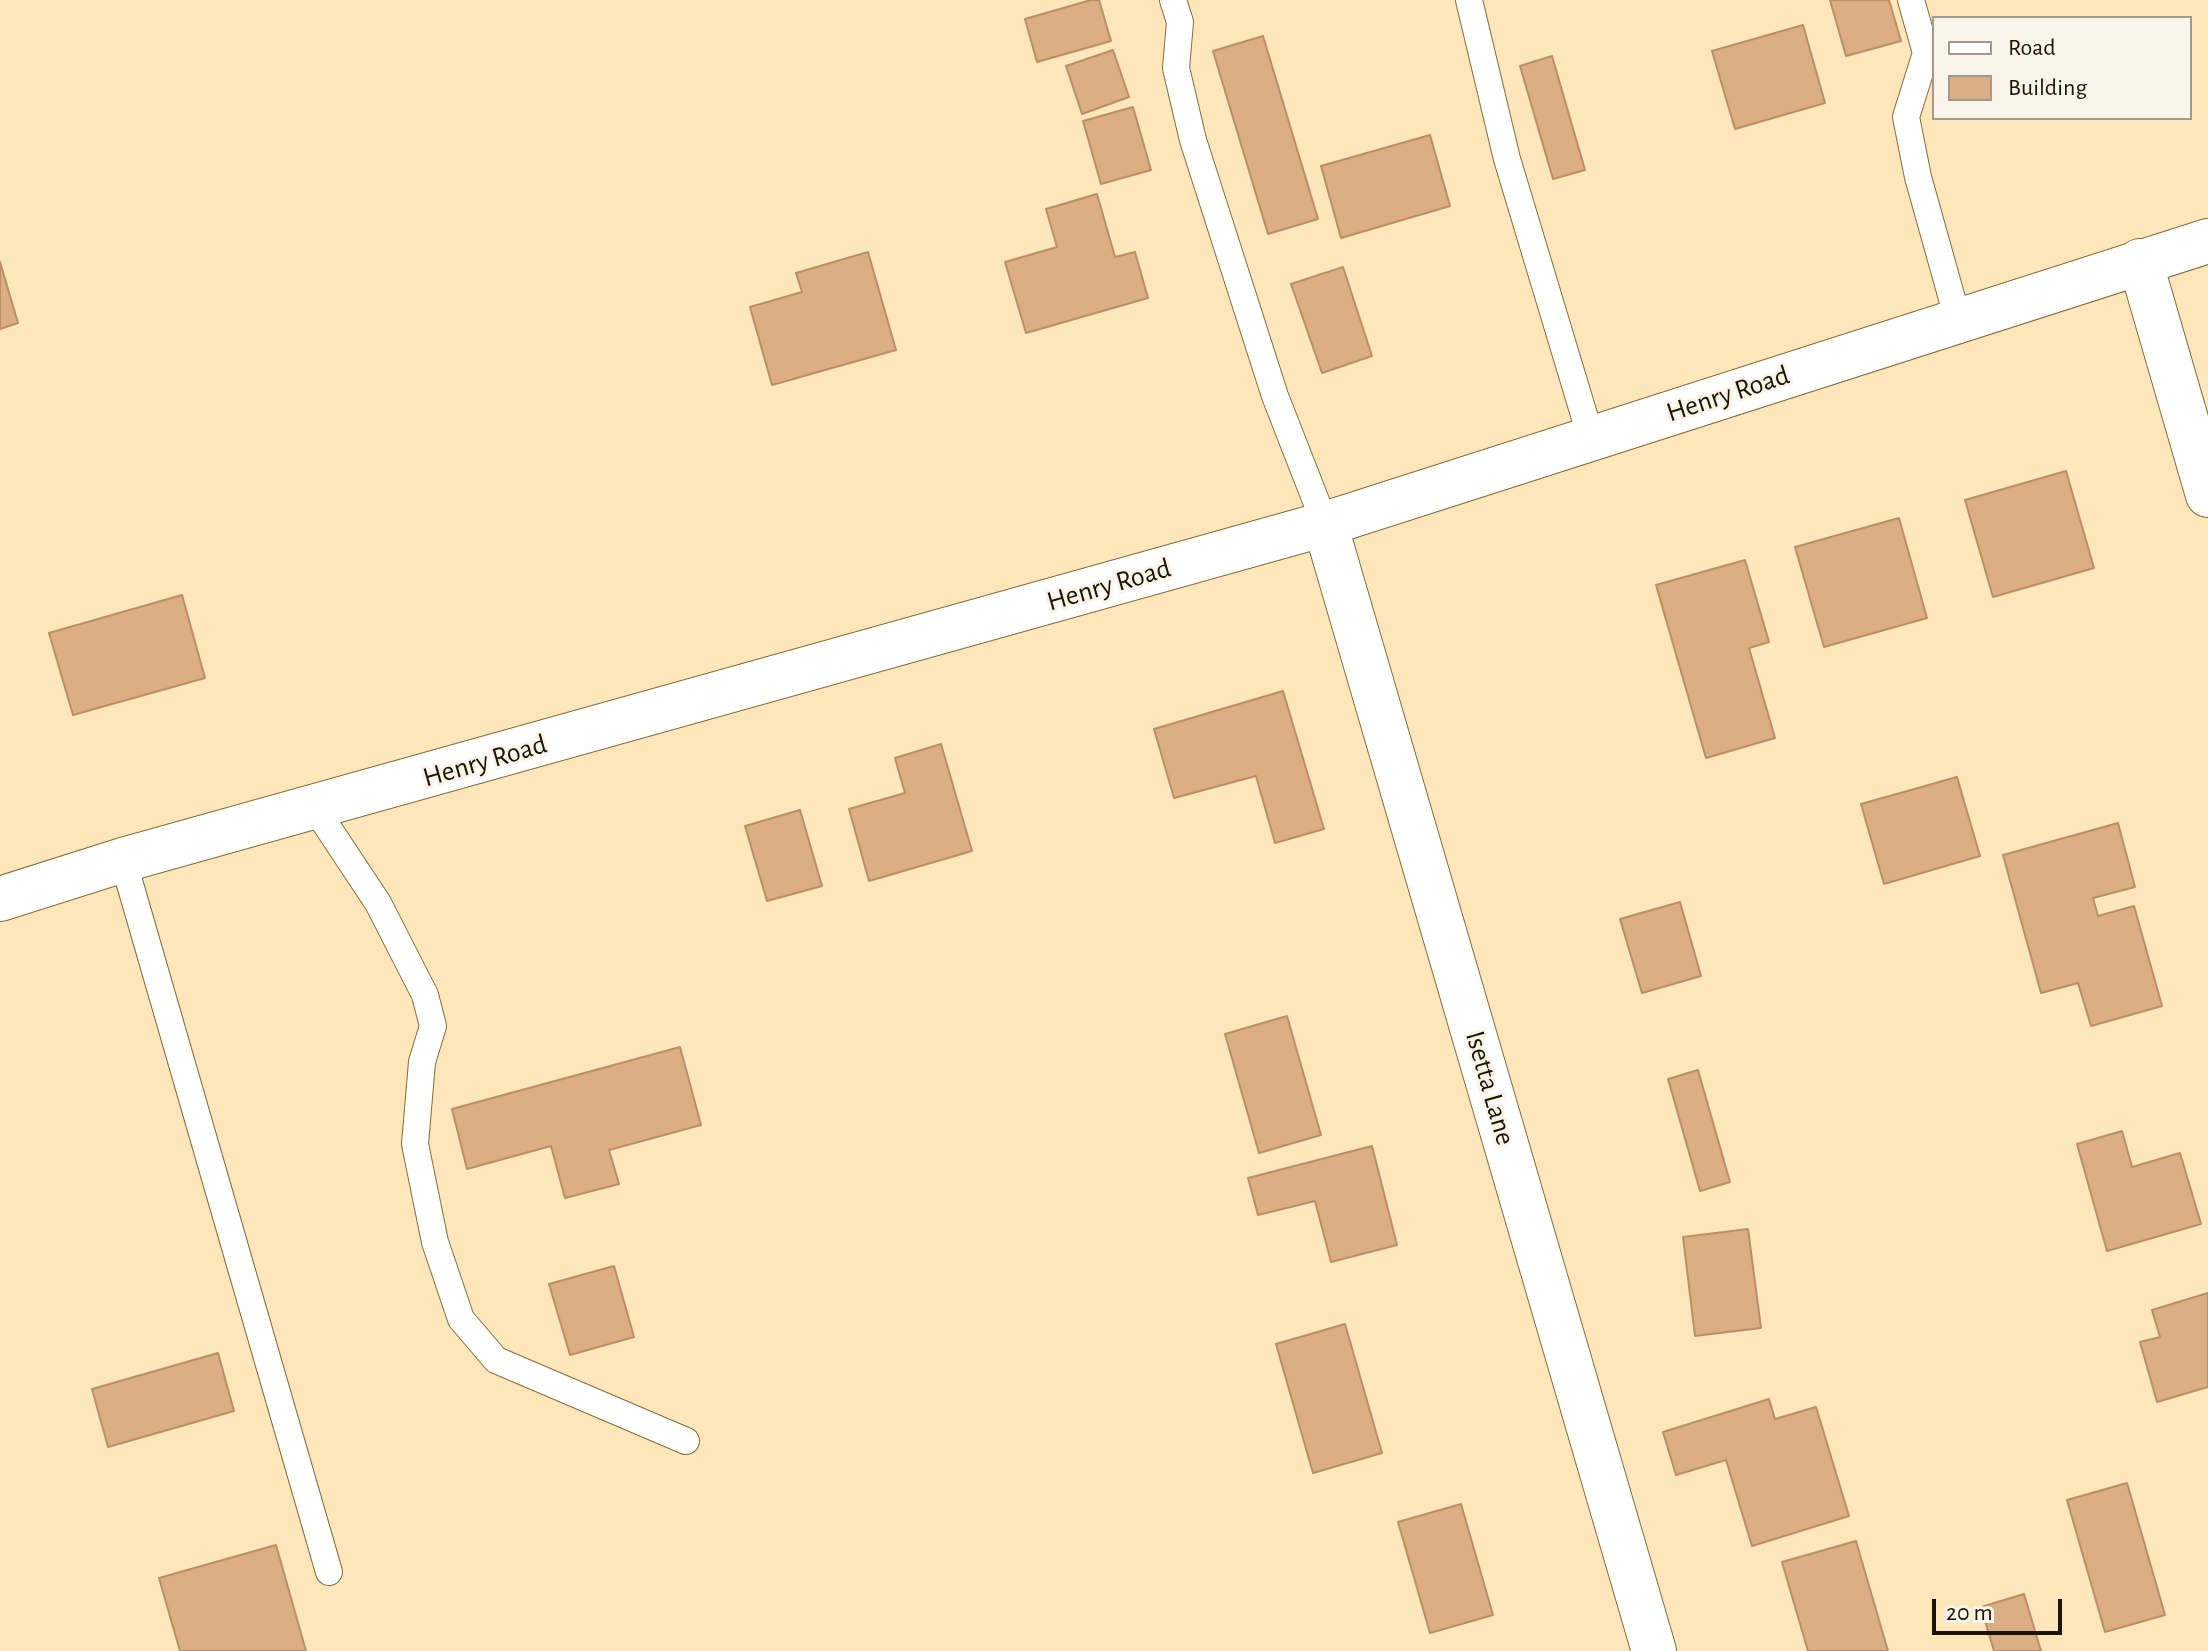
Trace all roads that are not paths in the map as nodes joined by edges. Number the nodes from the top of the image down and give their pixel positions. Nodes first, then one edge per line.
1 (1173, 0) edge
2 (1469, 0) edge
3 (1911, 0) edge
4 (2208, 241) edge
5 (2140, 261) junction
6 (1958, 320) junction
7 (1591, 438) junction
8 (2208, 495) edge
9 (1325, 524) junction
10 (315, 808) junction
11 (123, 860) junction
12 (0, 899) edge
13 (686, 1441) dead end
14 (329, 1572) dead end
15 (1654, 1651) edge

1 - 9 lane
2 - 7 lane
3 - 6 lane
4 - 5 street, Henry Road
5 - 6 street, Henry Road
5 - 8 street
6 - 7 street, Henry Road
7 - 9 street, Henry Road
9 - 10 street, Henry Road
9 - 15 street, Isetta Lane
10 - 11 street, Henry Road
10 - 13 lane
11 - 12 street, Henry Road
11 - 14 lane

